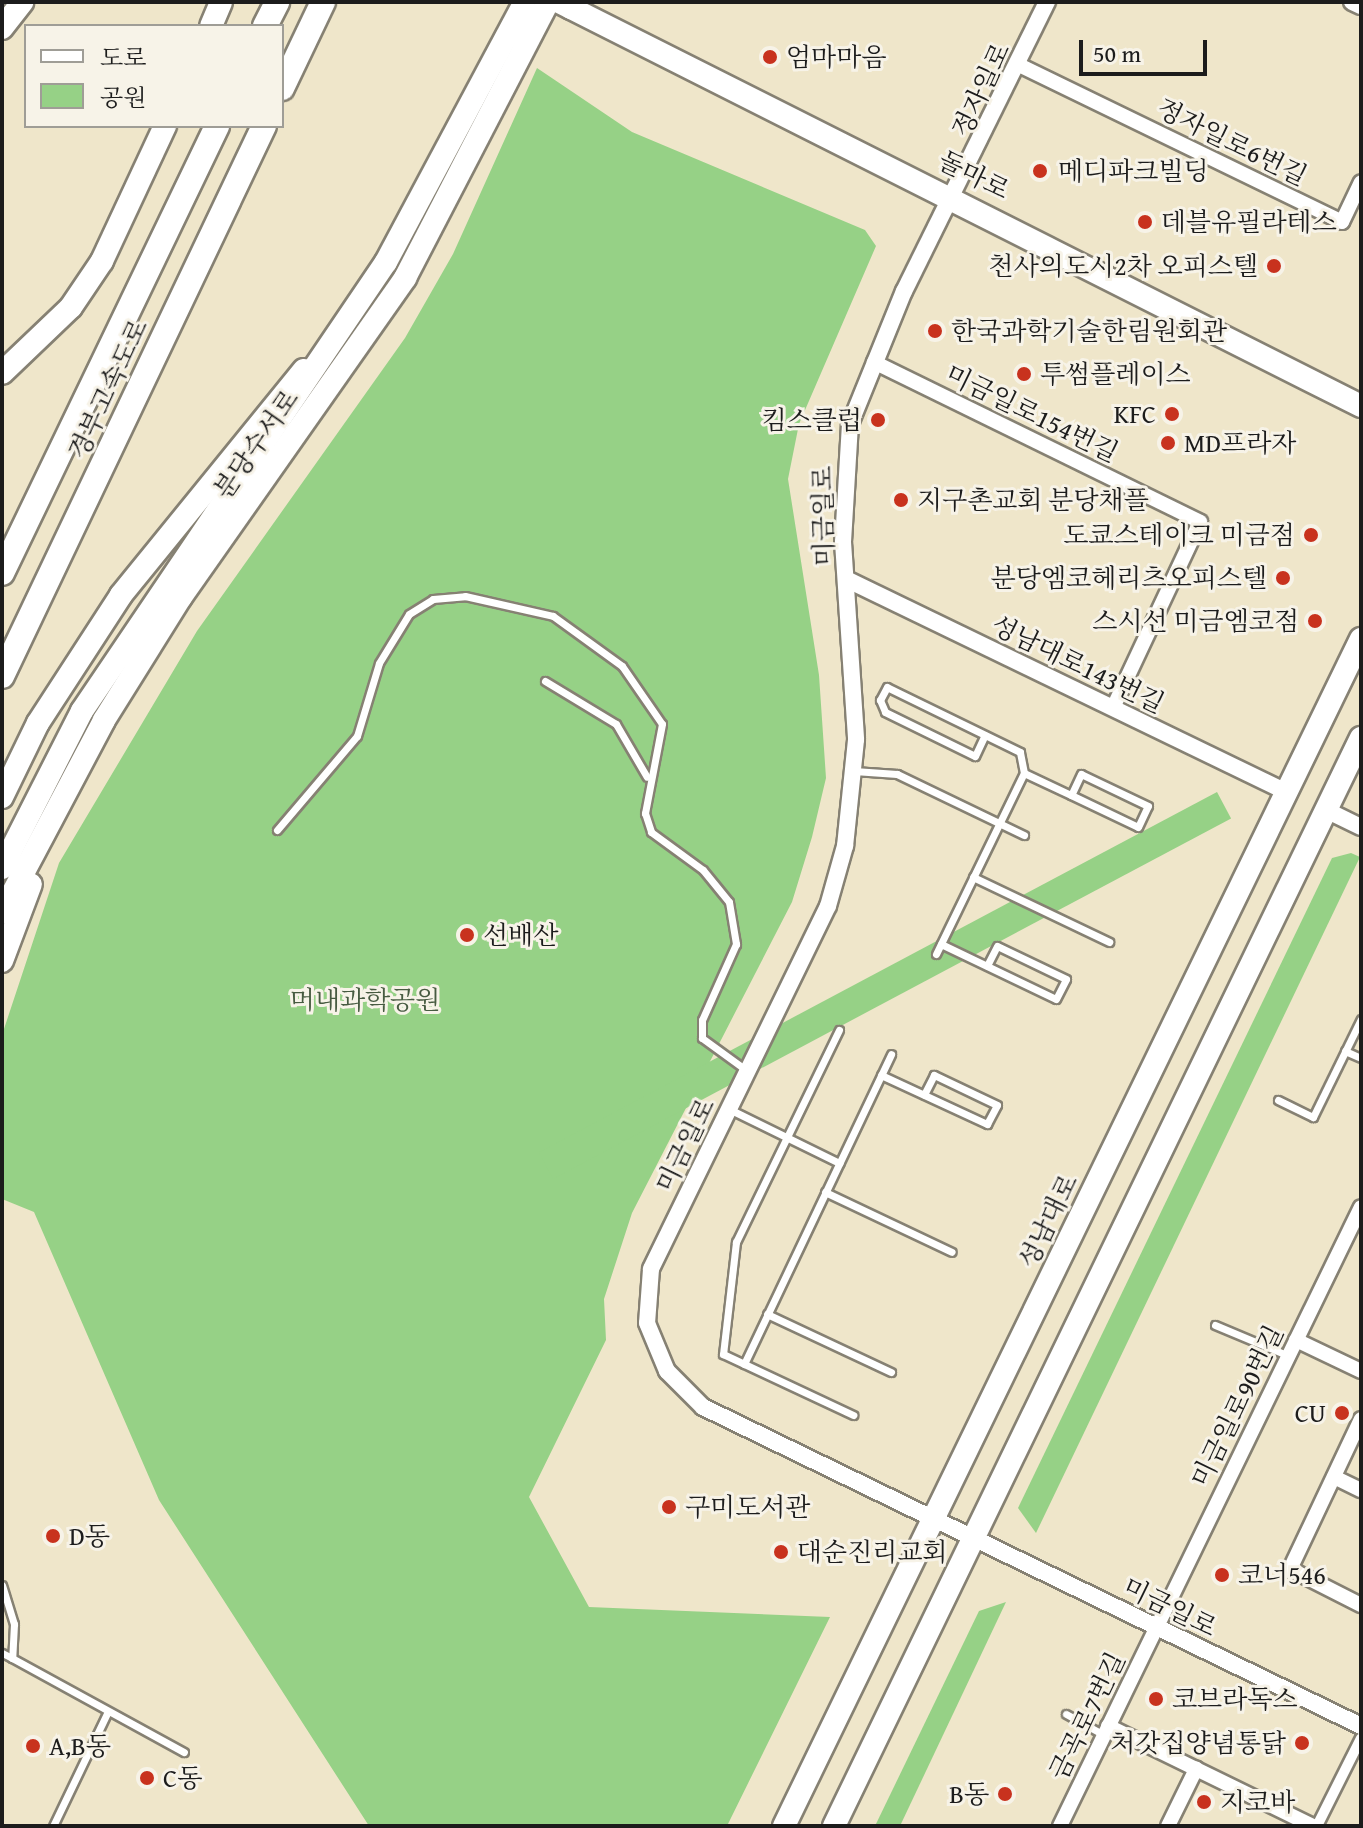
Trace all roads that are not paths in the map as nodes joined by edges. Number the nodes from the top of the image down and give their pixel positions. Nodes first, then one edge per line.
1 (22, 2) edge
2 (221, 2) edge
3 (277, 2) edge
4 (323, 2) edge
5 (525, 2) edge
6 (548, 2) edge
7 (1047, 2) edge
8 (1352, 2) edge
9 (568, 4) edge
10 (1361, 6) edge
11 (212, 24) edge
12 (266, 24) edge
13 (2, 28) edge
14 (511, 54) junction
15 (1019, 65) junction
16 (284, 84) edge
17 (164, 128) edge
18 (216, 128) edge
19 (263, 128) edge
20 (1361, 182) edge
21 (956, 197) junction
22 (334, 342) junction
23 (874, 362) junction
24 (2, 373) edge
25 (1361, 406) edge
26 (2, 573) edge
27 (848, 580) junction
28 (1361, 639) edge
29 (2, 676) edge
30 (545, 681) dead end
31 (1113, 708) junction
32 (985, 735) junction
33 (1361, 738) edge
34 (854, 771) junction
35 (1024, 773) junction
36 (647, 777) junction
37 (1287, 792) junction
38 (1071, 795) junction
39 (2, 797) edge
40 (61, 804) junction
41 (1326, 810) junction
42 (1000, 823) junction
43 (1361, 827) edge
44 (277, 830) dead end
45 (1024, 835) dead end
46 (2, 868) edge
47 (973, 877) junction
48 (2, 913) edge
49 (1109, 942) dead end
50 (941, 944) junction
51 (936, 954) dead end
52 (2, 961) edge
53 (987, 966) junction
54 (1361, 1019) edge
55 (839, 1030) dead end
56 (1345, 1051) junction
57 (891, 1054) dead end
58 (1361, 1058) edge
59 (747, 1071) junction
60 (881, 1075) junction
61 (924, 1095) junction
62 (1278, 1100) dead end
63 (729, 1109) junction
64 (786, 1139) junction
65 (839, 1163) junction
66 (825, 1192) junction
67 (1361, 1207) edge
68 (952, 1252) dead end
69 (767, 1314) junction
70 (1215, 1325) dead end
71 (1296, 1340) junction
72 (1289, 1356) junction
73 (744, 1364) junction
74 (1361, 1371) edge
75 (891, 1372) dead end
76 (853, 1415) dead end
77 (1361, 1419) edge
78 (1334, 1477) junction
79 (1361, 1490) edge
80 (934, 1517) junction
81 (974, 1537) junction
82 (2, 1585) edge
83 (1361, 1605) edge
84 (1157, 1627) junction
85 (2, 1653) edge
86 (12, 1658) junction
87 (108, 1711) junction
88 (1066, 1714) dead end
89 (1361, 1726) edge
90 (1106, 1730) junction
91 (1361, 1738) edge
92 (184, 1752) dead end
93 (1196, 1769) junction
94 (1313, 1825) edge
95 (53, 1826) edge
96 (784, 1826) edge
97 (834, 1826) edge
98 (1060, 1826) edge
99 (1168, 1826) edge

1 - 13 main road
2 - 11 main road
3 - 12 highway
4 - 16 highway
5 - 14 main road, 분당수서로
6 - 14 main road, 분당수서로
7 - 15 street, 정자일로
8 - 10 street
9 - 21 main road, 돌마로
14 - 22 main road, 분당수서로
14 - 40 main road, 분당수서로
15 - 20 street, 정자일로6번길
15 - 21 street, 정자일로
17 - 24 main road
18 - 26 highway, 경부고속도로
19 - 29 highway, 경부고속도로
21 - 23 street, 미금일로
21 - 25 main road, 돌마로
22 - 39 main road
22 - 46 main road, 분당수서로
23 - 27 street, 미금일로
23 - 31 street, 미금일로154번길
27 - 31 street, 성남대로143번길
27 - 34 street, 미금일로
28 - 37 main road, 성남대로
30 - 36 lane
31 - 37 street, 성남대로143번길
32 - 32 lane
32 - 35 lane
33 - 41 main road
34 - 42 lane
34 - 59 street, 미금일로
35 - 38 lane
35 - 42 lane
36 - 44 lane
36 - 59 lane
37 - 80 main road, 성남대로
38 - 38 lane
40 - 48 main road, 분당수서로
40 - 52 main road
41 - 43 street
41 - 81 main road
42 - 45 lane
42 - 47 lane
47 - 49 lane
47 - 50 lane
50 - 51 lane
50 - 53 lane
53 - 53 lane
54 - 56 lane
55 - 64 lane
56 - 58 lane
56 - 62 lane
57 - 60 lane
59 - 63 street, 미금일로
60 - 61 lane
60 - 65 lane
61 - 61 lane
63 - 64 lane
63 - 80 street, 미금일로
64 - 65 lane
64 - 73 lane
65 - 66 lane
66 - 68 lane
66 - 69 lane
67 - 71 street, 미금일로90번길
69 - 73 lane
69 - 75 lane
70 - 72 lane
71 - 72 street, 미금일로90번길
71 - 74 street
72 - 84 street, 미금일로90번길
73 - 76 lane
77 - 78 street
78 - 79 street
78 - 83 street
80 - 81 street, 미금일로
80 - 96 main road, 성남대로
81 - 84 street, 미금일로
81 - 97 main road
82 - 86 lane
84 - 89 street, 미금일로
84 - 90 street, 금곡로7번길
85 - 86 lane
86 - 87 lane
87 - 92 lane
87 - 95 lane
88 - 90 lane
90 - 93 street
90 - 98 street, 금곡로7번길
91 - 94 street
93 - 94 street
93 - 99 street

